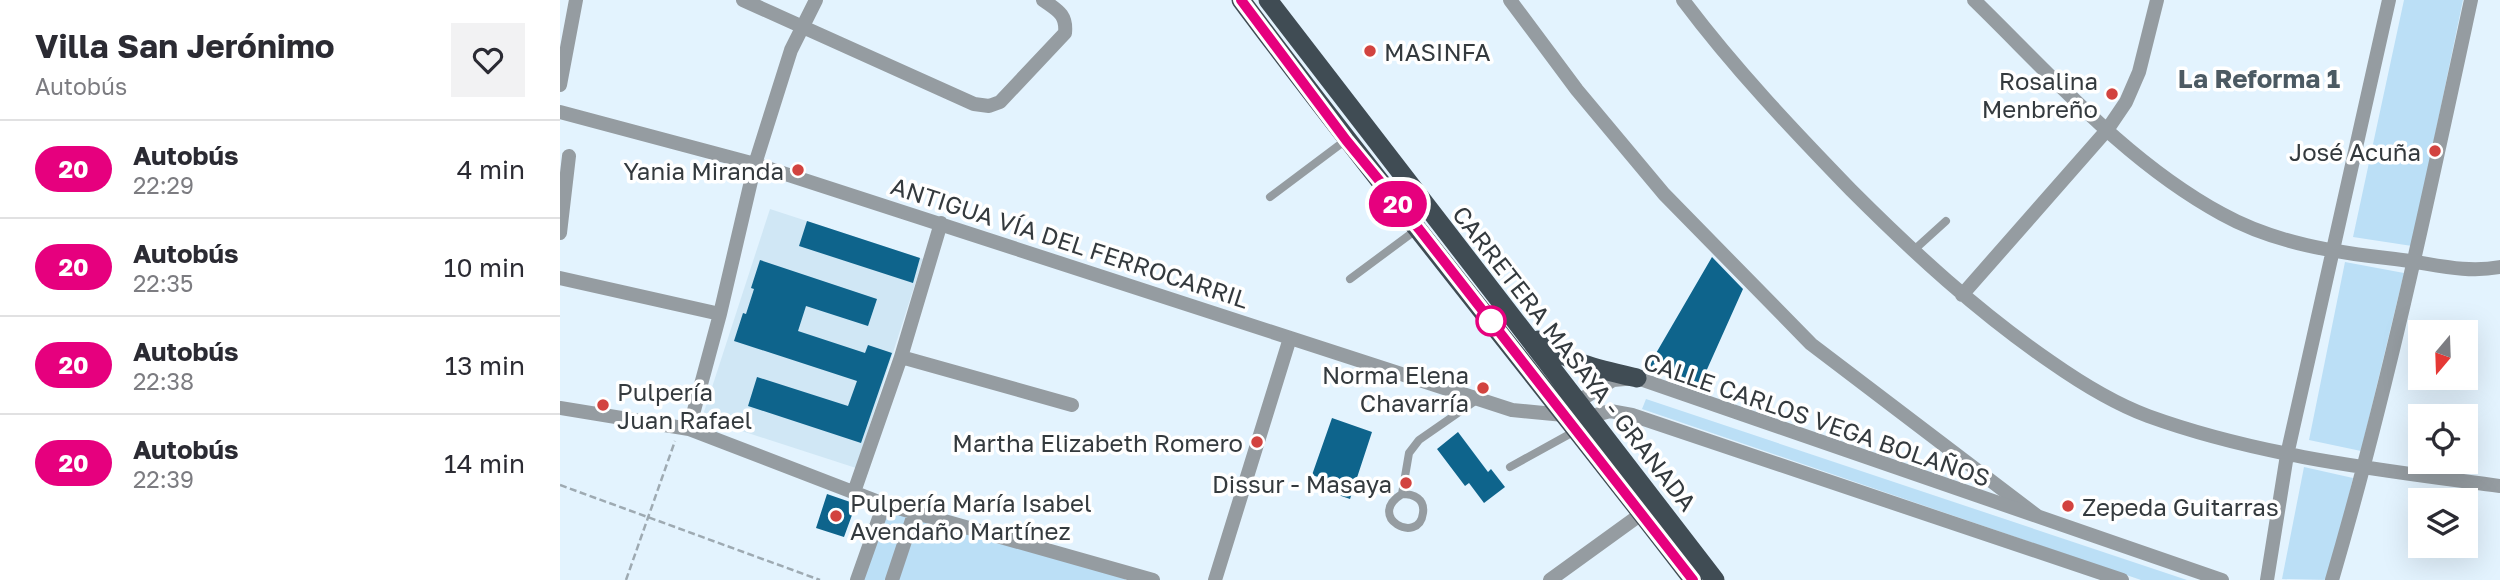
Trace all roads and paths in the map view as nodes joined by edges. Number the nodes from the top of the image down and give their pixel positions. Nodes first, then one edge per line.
1 (576, 0) edge
2 (743, 0) edge
3 (816, 0) edge
4 (1043, 0) edge
5 (1241, 0) edge
6 (1268, 0) edge
7 (1510, 0) edge
8 (1683, 0) edge
9 (1973, 0) edge
10 (2157, 0) edge
11 (2389, 0) edge
12 (2471, 0) edge
13 (803, 26) junction
14 (560, 85) edge
15 (560, 112) edge
16 (2107, 130) junction
17 (1346, 140) junction
18 (569, 156) dead end
19 (755, 164) junction
20 (1270, 197) dead end
21 (1946, 221) dead end
22 (941, 223) junction
23 (1419, 229) junction
24 (560, 233) edge
25 (1914, 250) junction
26 (2333, 252) junction
27 (2415, 261) junction
28 (2500, 267) edge
29 (560, 278) edge
30 (1350, 279) dead end
31 (1962, 295) junction
32 (720, 314) junction
33 (1518, 326) junction
34 (1290, 338) junction
35 (901, 357) junction
36 (1637, 378) junction
37 (1478, 399) junction
38 (1577, 400) junction
39 (1072, 405) dead end
40 (560, 408) edge
41 (1578, 421) junction
42 (684, 428) junction
43 (2287, 455) junction
44 (1510, 467) dead end
45 (2365, 468) junction
46 (560, 485) edge
47 (2500, 486) edge
48 (853, 492) junction
49 (1402, 494) junction
50 (884, 504) junction
51 (1649, 509) junction
52 (914, 513) junction
53 (649, 516) junction
54 (2043, 520) junction
55 (1126, 577) edge
56 (625, 580) edge
57 (820, 580) edge
58 (857, 580) edge
59 (892, 580) edge
60 (1153, 580) edge
61 (1215, 580) edge
62 (1550, 580) edge
63 (1693, 580) edge
64 (1715, 580) edge
65 (2122, 580) edge
66 (2222, 580) edge
67 (2267, 580) edge
68 (2332, 580) edge

1 - 14 street
2 - 13 street
3 - 13 street
4 - 13 street
5 - 17 highway, CARRETERA MASAYA - GRANADA
6 - 33 highway, CARRETERA MASAYA - GRANADA
7 - 54 street
8 - 25 street
9 - 16 street
10 - 16 street
11 - 26 street
12 - 27 street
13 - 19 street
15 - 19 street, ANTIGUA VÍA DEL FERROCARRIL
16 - 26 street
16 - 31 street
17 - 20 lane
17 - 23 highway, CARRETERA MASAYA - GRANADA
18 - 24 street
19 - 22 street, ANTIGUA VÍA DEL FERROCARRIL
19 - 32 street
21 - 25 lane
22 - 34 street, ANTIGUA VÍA DEL FERROCARRIL
22 - 35 street
23 - 30 lane
23 - 41 highway, CARRETERA MASAYA - GRANADA
25 - 31 street
26 - 27 street
26 - 43 street
27 - 28 street
27 - 45 street
29 - 32 street
31 - 43 street
32 - 42 street
33 - 36 highway
33 - 38 highway, CARRETERA MASAYA - GRANADA
34 - 37 street, ANTIGUA VÍA DEL FERROCARRIL
34 - 61 street
35 - 39 street
35 - 48 street
36 - 38 street, CALLE CARLOS VEGA BOLAÑOS
36 - 54 street, CALLE CARLOS VEGA BOLAÑOS
37 - 41 street, ANTIGUA VÍA DEL FERROCARRIL
37 - 49 lane
38 - 41 highway, CARRETERA MASAYA - GRANADA
40 - 42 street
41 - 44 lane
41 - 51 highway, CARRETERA MASAYA - GRANADA
41 - 65 street
42 - 48 street
42 - 53 path
43 - 45 street
43 - 67 street
45 - 47 street
45 - 68 street
46 - 53 path
48 - 50 street
49 - 49 lane
50 - 52 street
50 - 58 street
51 - 62 street
51 - 63 highway, CARRETERA MASAYA - GRANADA
51 - 64 highway, CARRETERA MASAYA - GRANADA
52 - 55 street
52 - 59 street
53 - 56 path
53 - 57 path
54 - 66 street, CALLE CARLOS VEGA BOLAÑOS
55 - 60 street

